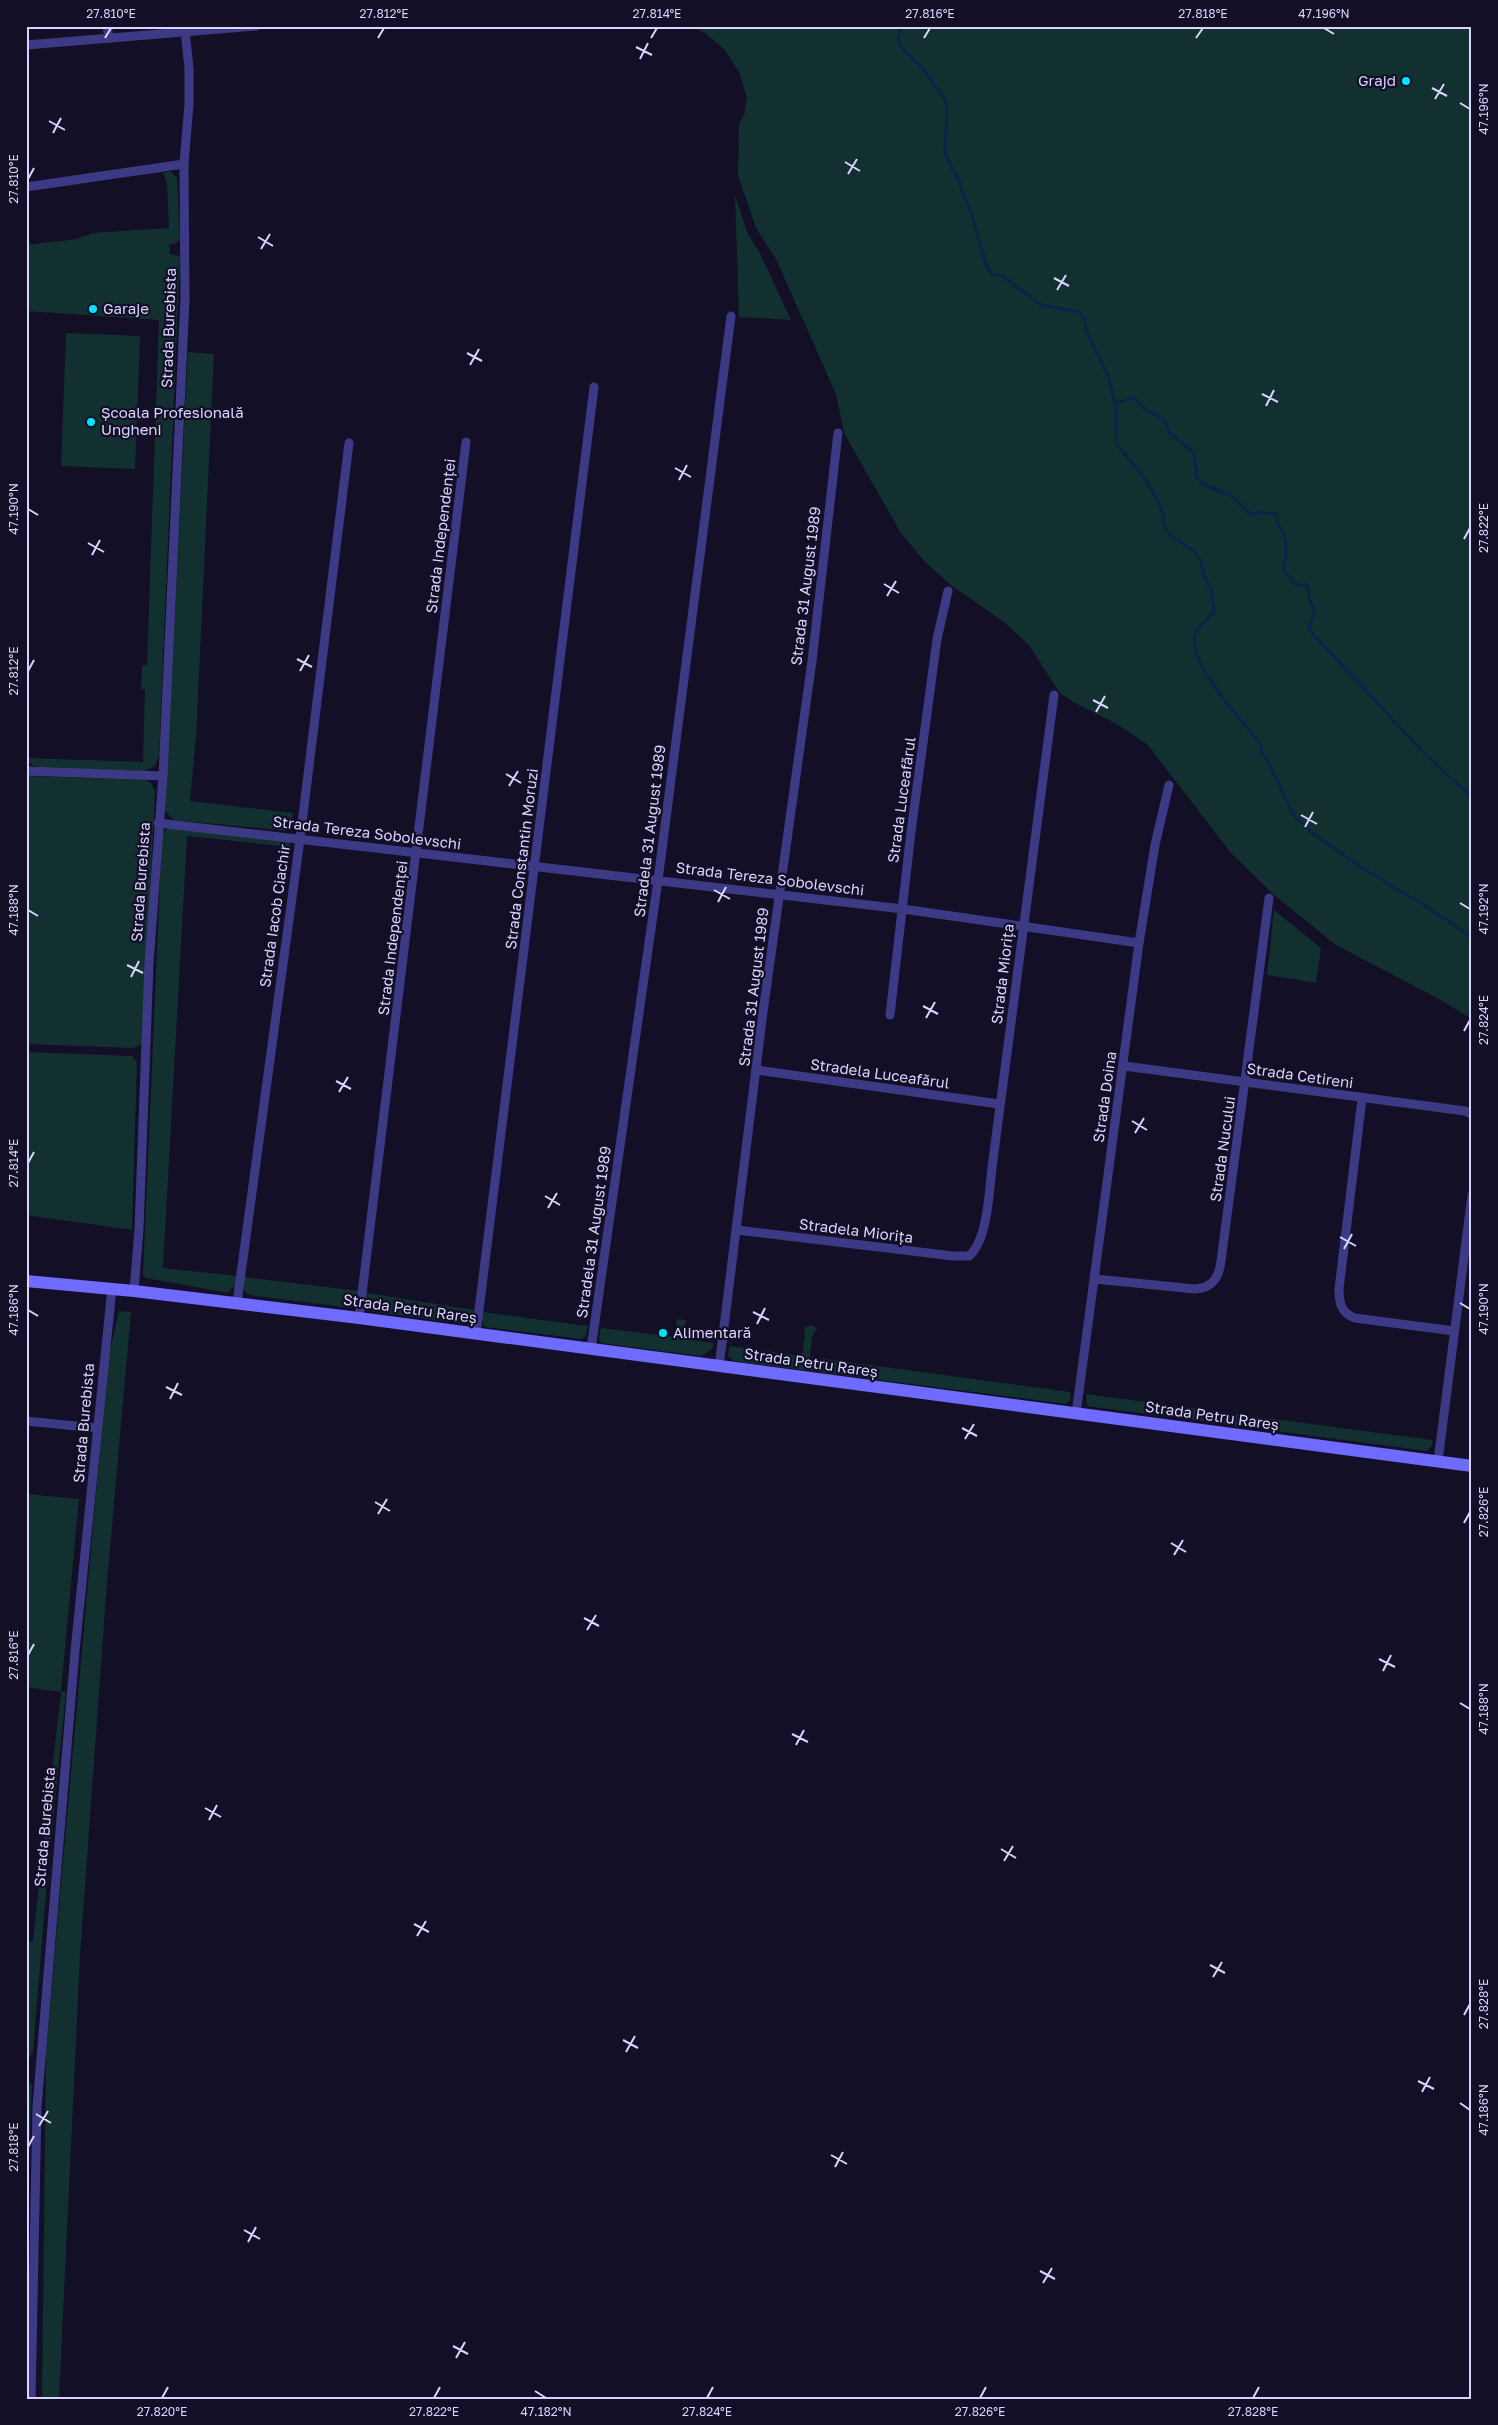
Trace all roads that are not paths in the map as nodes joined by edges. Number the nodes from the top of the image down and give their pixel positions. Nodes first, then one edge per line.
1 (107, 26) edge
2 (256, 26) edge
3 (185, 32) junction
4 (109, 38) junction
5 (26, 45) edge
6 (184, 164) junction
7 (26, 187) edge
8 (731, 316) dead end
9 (594, 387) dead end
10 (838, 433) dead end
11 (466, 442) dead end
12 (349, 443) dead end
13 (948, 591) dead end
14 (1054, 695) dead end
15 (26, 772) edge
16 (162, 776) junction
17 (1169, 785) dead end
18 (158, 823) junction
19 (300, 839) junction
20 (418, 854) junction
21 (535, 866) junction
22 (658, 880) junction
23 (779, 895) junction
24 (1268, 898) dead end
25 (903, 908) junction
26 (1023, 926) junction
27 (1139, 943) junction
28 (890, 1015) dead end
29 (1124, 1066) junction
30 (757, 1070) junction
31 (1245, 1083) junction
32 (1362, 1098) junction
33 (999, 1104) junction
34 (1472, 1114) edge
35 (1472, 1195) edge
36 (737, 1230) junction
37 (972, 1253) joint
38 (1095, 1280) junction
39 (26, 1281) edge
40 (112, 1288) junction
41 (134, 1291) junction
42 (237, 1303) junction
43 (359, 1318) junction
44 (1454, 1330) junction
45 (476, 1334) junction
46 (591, 1349) junction
47 (719, 1367) junction
48 (1076, 1414) junction
49 (26, 1422) edge
50 (96, 1428) junction
51 (1438, 1462) junction
52 (1472, 1466) edge
53 (30, 2399) edge

1 - 4 street
2 - 3 street
3 - 4 street
3 - 6 street, Strada Burebista
4 - 5 street
6 - 7 street
6 - 16 street, Strada Burebista
8 - 22 street, Stradela 31 August 1989
9 - 21 street, Strada Constantin Moruzi
10 - 23 street, Strada 31 August 1989
11 - 20 street, Strada Independenței
12 - 19 street, Strada Iacob Ciachir
13 - 25 street, Strada Luceafărul
14 - 26 street, Strada Miorița
15 - 16 street
16 - 18 street, Strada Burebista
17 - 27 street, Strada Doina
18 - 19 street, Strada Tereza Sobolevschi
18 - 41 street, Strada Burebista
19 - 20 street, Strada Tereza Sobolevschi
19 - 42 street, Strada Iacob Ciachir
20 - 21 street, Strada Tereza Sobolevschi
20 - 43 street, Strada Independenței
21 - 22 street, Strada Tereza Sobolevschi
21 - 45 street, Strada Constantin Moruzi
22 - 23 street, Strada Tereza Sobolevschi
22 - 46 street, Stradela 31 August 1989
23 - 25 street, Strada Tereza Sobolevschi
23 - 30 street, Strada 31 August 1989
24 - 31 street, Strada Nucului
25 - 26 street, Strada Tereza Sobolevschi
25 - 28 street, Strada Luceafărul
26 - 27 street, Strada Tereza Sobolevschi
26 - 33 street, Strada Miorița
27 - 29 street, Strada Doina
29 - 31 street, Strada Cetireni
29 - 38 street, Strada Doina
30 - 33 street, Stradela Luceafărul
30 - 36 street, Strada 31 August 1989
31 - 32 street, Strada Cetireni
31 - 38 street, Strada Nucului
32 - 34 street, Strada Cetireni
32 - 44 street
33 - 37 street, Strada Miorița
35 - 44 street
36 - 37 street, Stradela Miorița
36 - 47 street, Strada 31 August 1989
38 - 48 street, Strada Doina
39 - 40 main road, Strada Petru Rareș
40 - 41 main road, Strada Petru Rareș
40 - 50 street, Strada Burebista
41 - 42 main road, Strada Petru Rareș
42 - 43 main road, Strada Petru Rareș
43 - 45 main road, Strada Petru Rareș
44 - 51 street
45 - 46 main road, Strada Petru Rareș
46 - 47 main road, Strada Petru Rareș
47 - 48 main road, Strada Petru Rareș
48 - 51 main road, Strada Petru Rareș
49 - 50 street
50 - 53 street, Strada Burebista
51 - 52 main road, Strada Petru Rareș

